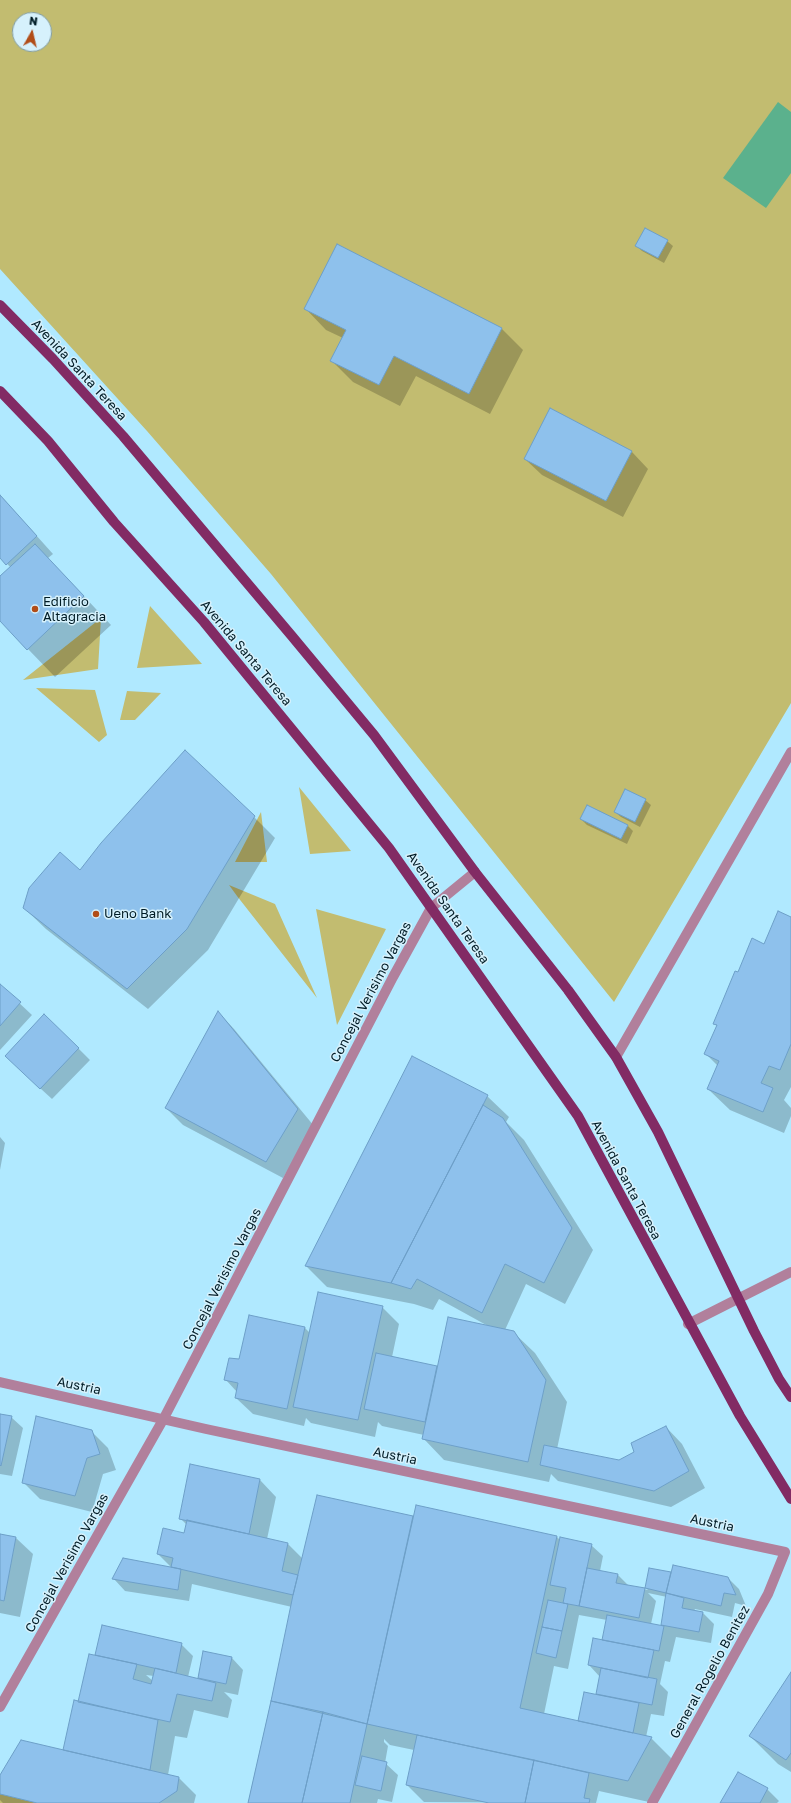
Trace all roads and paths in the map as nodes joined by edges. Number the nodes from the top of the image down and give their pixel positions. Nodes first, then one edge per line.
1 (0, 305) edge
2 (0, 391) edge
3 (791, 752) edge
4 (475, 872) junction
5 (431, 908) junction
6 (616, 1057) junction
7 (791, 1272) edge
8 (739, 1297) junction
9 (688, 1324) junction
10 (0, 1382) edge
11 (791, 1397) edge
12 (164, 1418) junction
13 (791, 1499) edge
14 (788, 1550) edge
15 (0, 1708) edge
16 (652, 1803) edge

1 - 4 main road, Avenida Santa Teresa
2 - 5 main road, Avenida Santa Teresa
3 - 6 street
4 - 5 street, Concejal Verisimo Vargas
4 - 6 main road, Avenida Santa Teresa
5 - 9 main road, Avenida Santa Teresa
5 - 12 street, Concejal Verisimo Vargas
6 - 8 main road, Avenida Santa Teresa
7 - 8 street
8 - 9 street
8 - 11 main road, Avenida Santa Teresa
9 - 13 main road, Avenida Santa Teresa
10 - 12 street, Austria
12 - 14 street, Austria
12 - 15 street, Concejal Verisimo Vargas
14 - 16 street, General Rogelio Benitez

